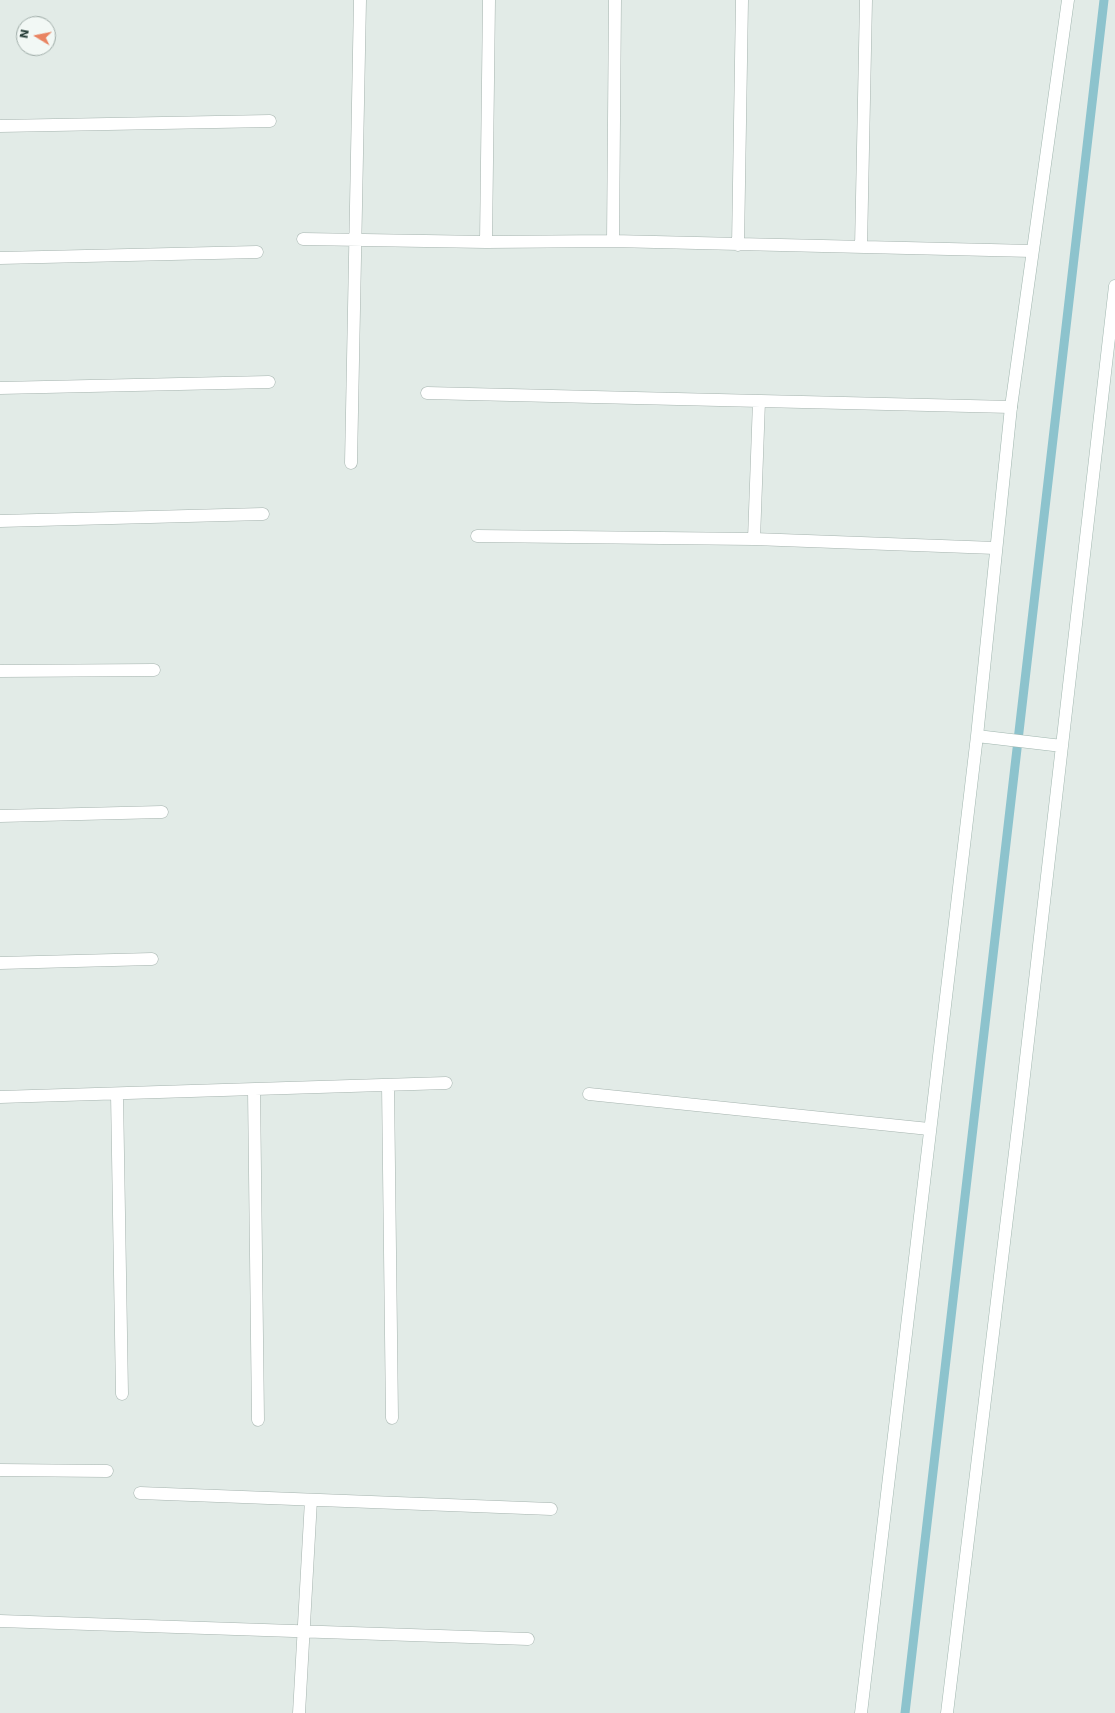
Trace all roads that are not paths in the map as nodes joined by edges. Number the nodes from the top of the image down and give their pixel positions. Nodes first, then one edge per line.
1 (360, 0) edge
2 (489, 0) edge
3 (615, 0) edge
4 (742, 0) edge
5 (866, 0) edge
6 (1068, 0) edge
7 (270, 121) dead end
8 (0, 126) edge
9 (303, 239) dead end
10 (355, 239) junction
11 (613, 240) junction
12 (486, 242) junction
13 (738, 245) junction
14 (861, 247) junction
15 (1032, 250) junction
16 (257, 252) dead end
17 (0, 258) edge
18 (1115, 286) edge
19 (269, 382) dead end
20 (0, 388) edge
21 (427, 393) dead end
22 (759, 401) junction
23 (1010, 407) junction
24 (351, 463) dead end
25 (263, 514) dead end
26 (0, 521) edge
27 (477, 536) dead end
28 (754, 539) junction
29 (995, 548) junction
30 (154, 670) dead end
31 (0, 671) edge
32 (977, 736) junction
33 (1062, 746) junction
34 (162, 812) dead end
35 (0, 816) edge
36 (152, 959) dead end
37 (0, 963) edge
38 (446, 1083) dead end
39 (388, 1085) junction
40 (254, 1090) junction
41 (117, 1094) junction
42 (589, 1094) dead end
43 (0, 1097) edge
44 (929, 1129) junction
45 (122, 1394) dead end
46 (392, 1418) dead end
47 (258, 1420) dead end
48 (0, 1470) edge
49 (108, 1471) dead end
50 (140, 1493) dead end
51 (311, 1500) junction
52 (551, 1509) dead end
53 (0, 1621) edge
54 (304, 1632) junction
55 (528, 1639) dead end
56 (859, 1712) edge
57 (300, 1713) edge
58 (947, 1713) edge

1 - 10 street
2 - 12 street
3 - 11 street
4 - 13 street
5 - 14 street
6 - 15 street
7 - 8 street
9 - 10 street
10 - 12 street
10 - 24 street
11 - 12 street
11 - 13 street
13 - 14 street
14 - 15 street
15 - 23 street
16 - 17 street
18 - 33 street
19 - 20 street
21 - 22 street
22 - 23 street
22 - 28 street
23 - 29 street
25 - 26 street
27 - 28 street
28 - 29 street
29 - 32 street
30 - 31 street
32 - 33 street
32 - 44 street
33 - 58 street
34 - 35 street
36 - 37 street
38 - 39 street
39 - 40 street
39 - 46 street
40 - 41 street
40 - 47 street
41 - 43 street
41 - 45 street
42 - 44 street
44 - 56 street
48 - 49 street
50 - 51 street
51 - 52 street
51 - 54 street
53 - 54 street
54 - 55 street
54 - 57 street

